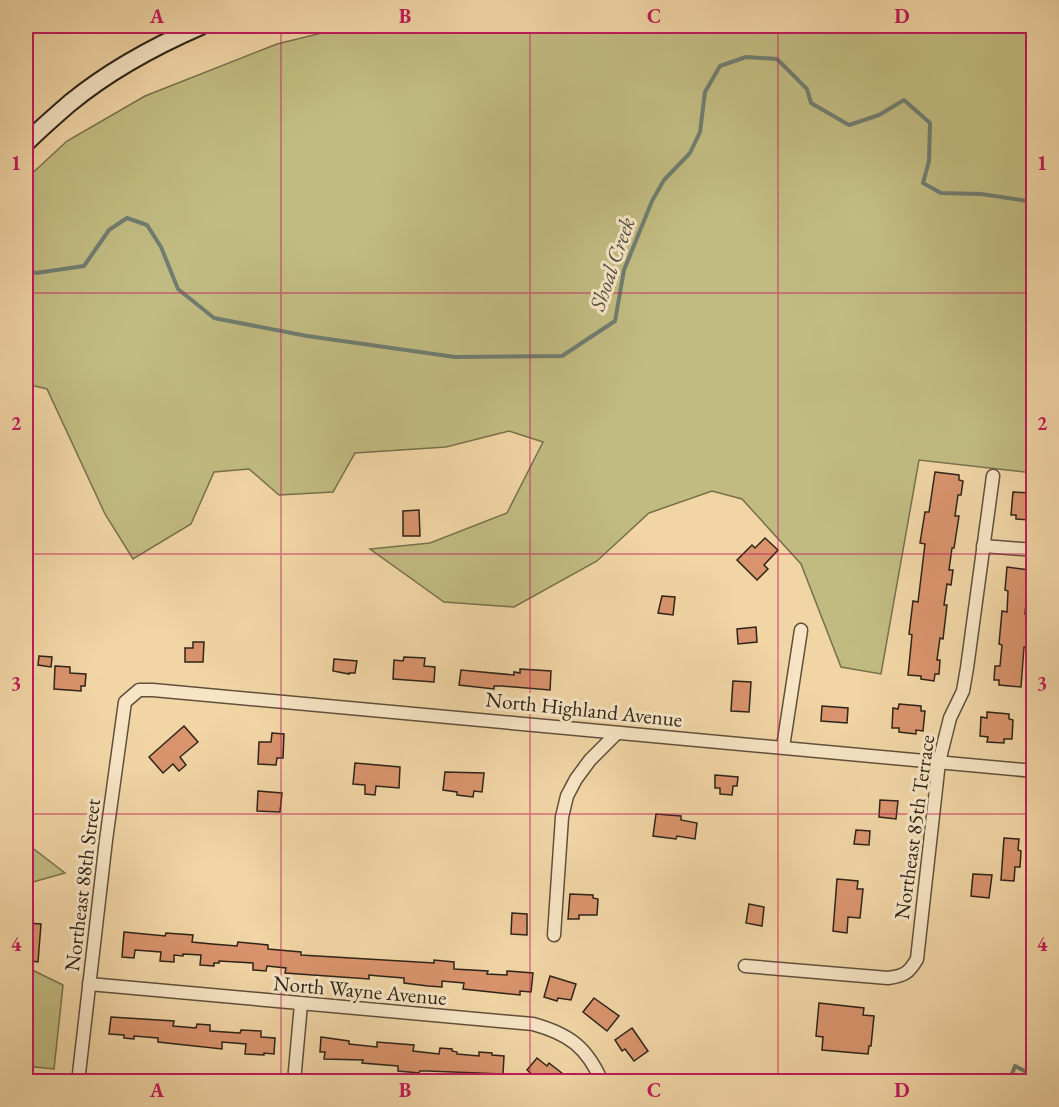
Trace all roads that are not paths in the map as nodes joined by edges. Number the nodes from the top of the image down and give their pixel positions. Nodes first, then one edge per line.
1 (201, 26) edge
2 (26, 143) edge
3 (993, 476) dead end
4 (983, 546) junction
5 (1034, 550) edge
6 (801, 630) dead end
7 (131, 695) joint
8 (616, 734) junction
9 (783, 747) junction
10 (939, 762) junction
11 (1034, 771) edge
12 (554, 935) dead end
13 (745, 966) dead end
14 (90, 984) junction
15 (300, 1004) junction
16 (78, 1082) edge
17 (294, 1082) edge
18 (602, 1082) edge

1 - 2 main road
3 - 4 street, Northeast 85th Terrace
4 - 5 street
4 - 10 street, Northeast 85th Terrace
6 - 9 street
7 - 8 street, North Highland Avenue
7 - 14 street, Northeast 88th Street
8 - 9 street, North Highland Avenue
8 - 12 street
9 - 10 street, North Highland Avenue
10 - 11 street, North Highland Avenue
10 - 13 street, Northeast 85th Terrace
14 - 15 street, North Wayne Avenue
14 - 16 street, Northeast 88th Street
15 - 17 street
15 - 18 street, North Wayne Avenue

